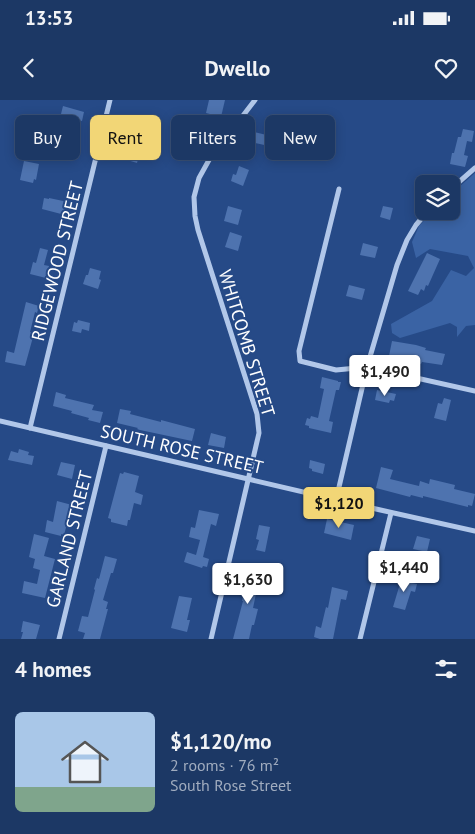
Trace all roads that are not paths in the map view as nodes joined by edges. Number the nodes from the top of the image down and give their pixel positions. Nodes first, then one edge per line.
1 (110, 100) edge
2 (255, 100) edge
3 (475, 168) edge
4 (460, 182) edge
5 (339, 189) dead end
6 (420, 220) edge
7 (367, 367) junction
8 (475, 391) edge
9 (0, 421) edge
10 (30, 428) junction
11 (106, 446) junction
12 (249, 479) junction
13 (336, 500) junction
14 (391, 513) junction
15 (475, 531) edge
16 (59, 639) edge
17 (211, 639) edge
18 (360, 639) edge

1 - 10 street, RIDGEWOOD STREET
2 - 12 street, WHITCOMB STREET
3 - 4 street
5 - 7 street
6 - 7 street
7 - 8 street
7 - 13 street
9 - 10 street, SOUTH ROSE STREET
10 - 11 street, SOUTH ROSE STREET
11 - 12 street, SOUTH ROSE STREET
11 - 16 street, GARLAND STREET
12 - 13 street, SOUTH ROSE STREET
12 - 17 street, WHITCOMB STREET
13 - 14 street, SOUTH ROSE STREET
14 - 15 street, SOUTH ROSE STREET
14 - 18 street

